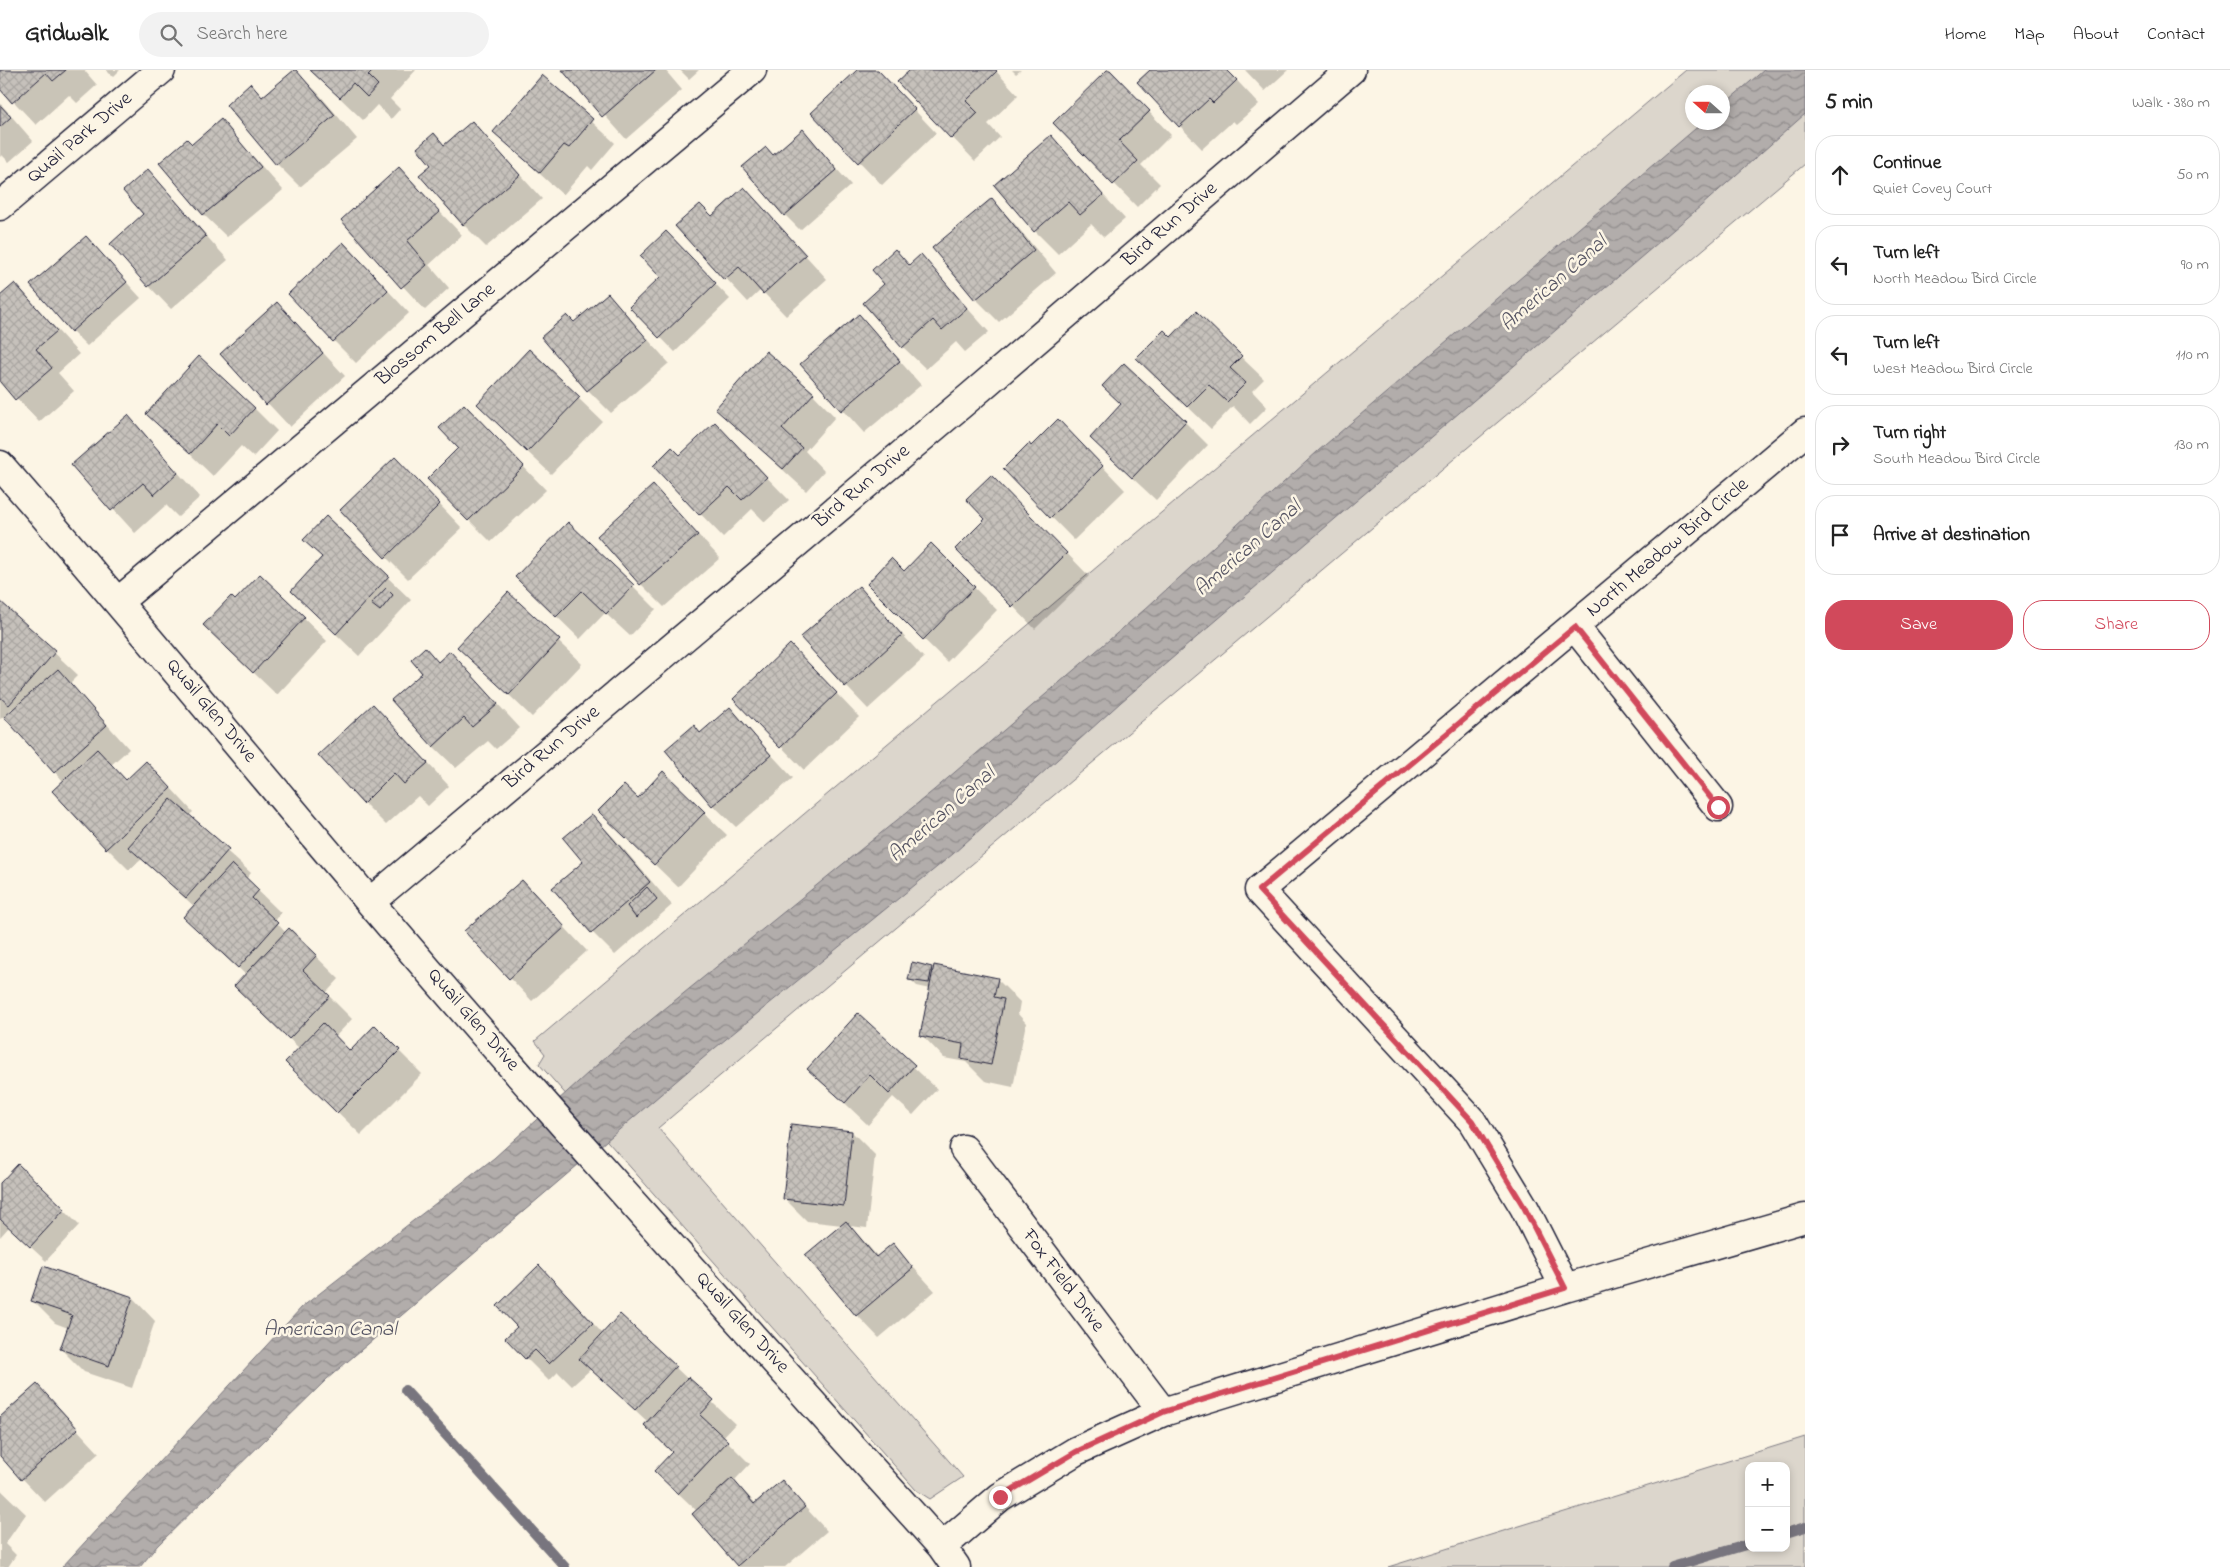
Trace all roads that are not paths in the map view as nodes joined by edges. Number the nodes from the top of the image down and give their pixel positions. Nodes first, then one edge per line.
1 (161, 70) edge
2 (752, 70) edge
3 (1351, 70) edge
4 (0, 206) edge
5 (1805, 432) edge
6 (0, 465) edge
7 (119, 601) junction
8 (1575, 627) junction
9 (1718, 807) dead end
10 (370, 902) junction
11 (964, 1149) dead end
12 (1805, 1218) edge
13 (1565, 1288) junction
14 (1163, 1412) junction
15 (949, 1557) edge

1 - 4 street, Quail Park Drive
2 - 7 street, Blossom Bell Lane
3 - 10 street, Bird Run Drive
5 - 8 street, North Meadow Bird Circle
6 - 7 street, Quail Glen Drive
7 - 10 street, Quail Glen Drive
8 - 9 street
8 - 13 street, North Meadow Bird Circle
10 - 15 street, Quail Glen Drive
11 - 14 street, Fox Field Drive
12 - 13 street
13 - 14 street
14 - 15 street

